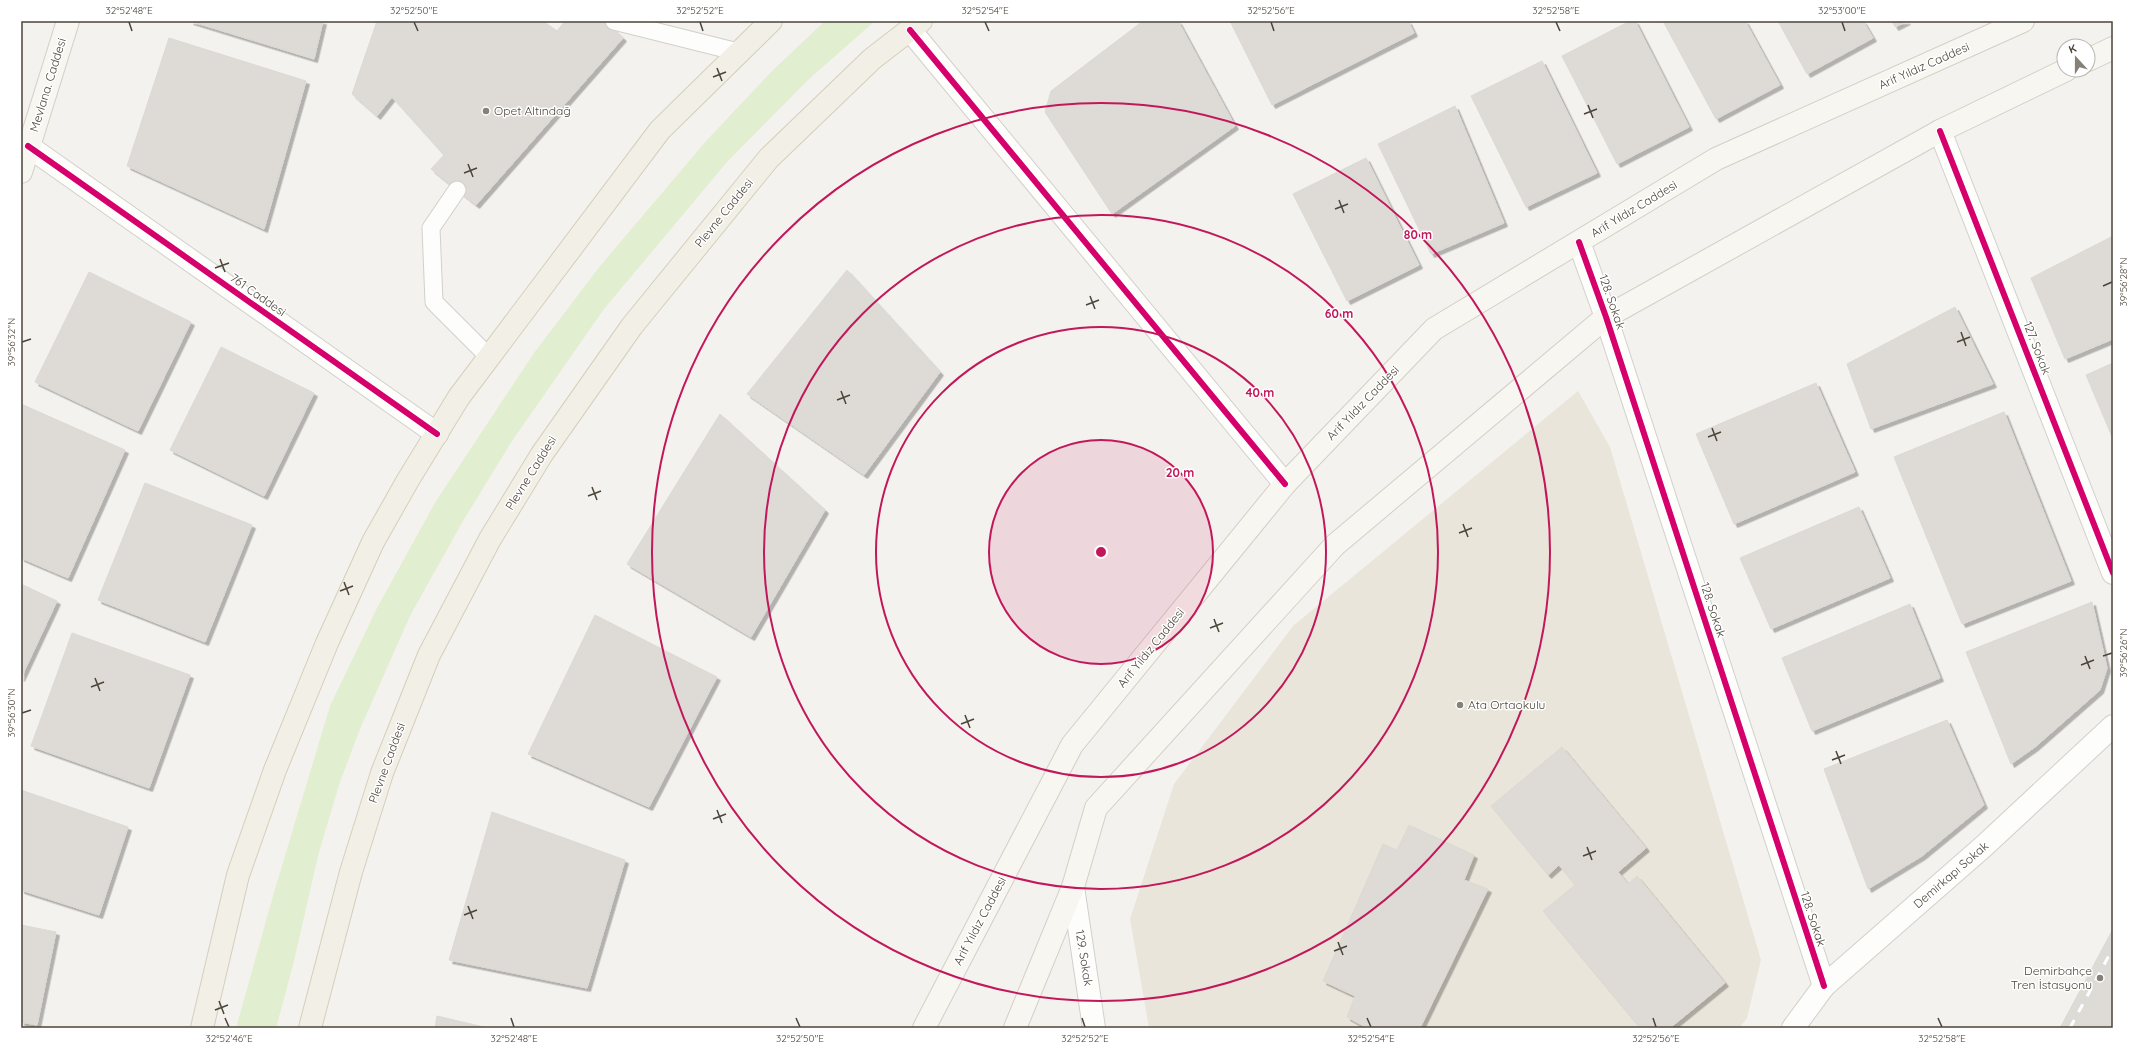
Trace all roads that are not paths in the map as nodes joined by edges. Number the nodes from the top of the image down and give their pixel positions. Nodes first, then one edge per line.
1 (68, 21) edge
2 (614, 21) edge
3 (771, 21) edge
4 (2024, 21) edge
5 (916, 25) edge
6 (2113, 48) edge
7 (738, 52) junction
8 (2096, 56) edge
9 (2056, 75) edge
10 (1940, 130) junction
11 (28, 146) junction
12 (21, 172) edge
13 (457, 190) dead end
14 (1579, 242) junction
15 (1606, 317) junction
16 (489, 357) junction
17 (437, 434) junction
18 (1285, 484) junction
19 (2113, 573) edge
20 (2113, 726) edge
21 (1073, 887) junction
22 (1824, 986) junction
23 (202, 1028) edge
24 (310, 1028) edge
25 (924, 1028) edge
26 (1015, 1028) edge
27 (1094, 1028) edge
28 (1793, 1028) edge

1 - 11 main road, Mevlana. Caddesi
2 - 7 lane
3 - 7 main road
4 - 14 main road, Arif Yıldız Caddesi
5 - 18 street
5 - 24 main road, Plevne Caddesi
6 - 8 main road
7 - 16 main road
9 - 10 main road
10 - 15 main road
10 - 19 street, 127. Sokak
11 - 12 main road, Mevlana. Caddesi
11 - 17 street, 761 Caddesi
13 - 16 lane
14 - 15 street, 128. Sokak
14 - 18 main road, Arif Yıldız Caddesi
15 - 21 main road
15 - 22 street, 128. Sokak
16 - 17 main road
17 - 23 main road
18 - 25 main road, Arif Yıldız Caddesi
20 - 22 street, Demirkapı Sokak
21 - 26 main road
21 - 27 street, 129. Sokak
22 - 28 street, Demirkapı Sokak

